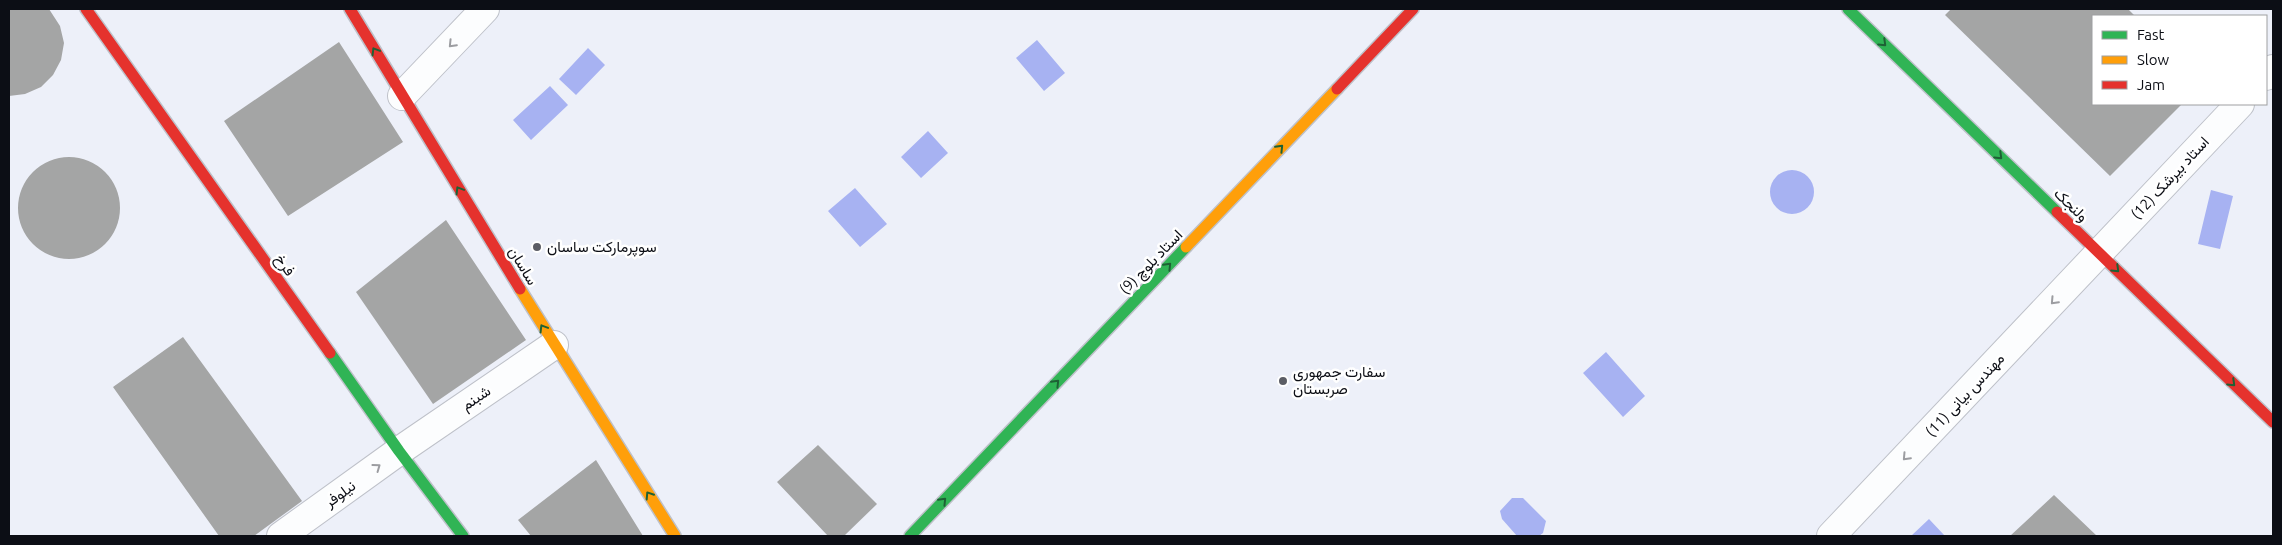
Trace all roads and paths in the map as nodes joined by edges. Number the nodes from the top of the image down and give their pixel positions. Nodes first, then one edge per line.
1 (86, 9) edge
2 (350, 9) edge
3 (485, 9) edge
4 (1413, 9) edge
5 (1848, 9) edge
6 (402, 96) junction
7 (2239, 105) edge
8 (2099, 253) junction
9 (554, 345) junction
10 (2273, 422) edge
11 (399, 451) junction
12 (281, 536) edge
13 (463, 536) edge
14 (676, 536) edge
15 (910, 536) edge
16 (1832, 536) edge

1 - 11 street, فرخ
6 -> 2 street, ساسان
3 -> 6 street
15 -> 4 street, استاد بلوچ (9)
5 -> 8 street, ولنجک
9 -> 6 street, ساسان
7 - 8 street, استاد بیرشک (12)
8 -> 10 street, ولنجک
8 -> 16 street, مهندس بیانی (11)
9 - 11 street, شبنم
14 -> 9 street, ساسان
12 -> 11 street, نیلوفر
11 - 13 street, فرخ

